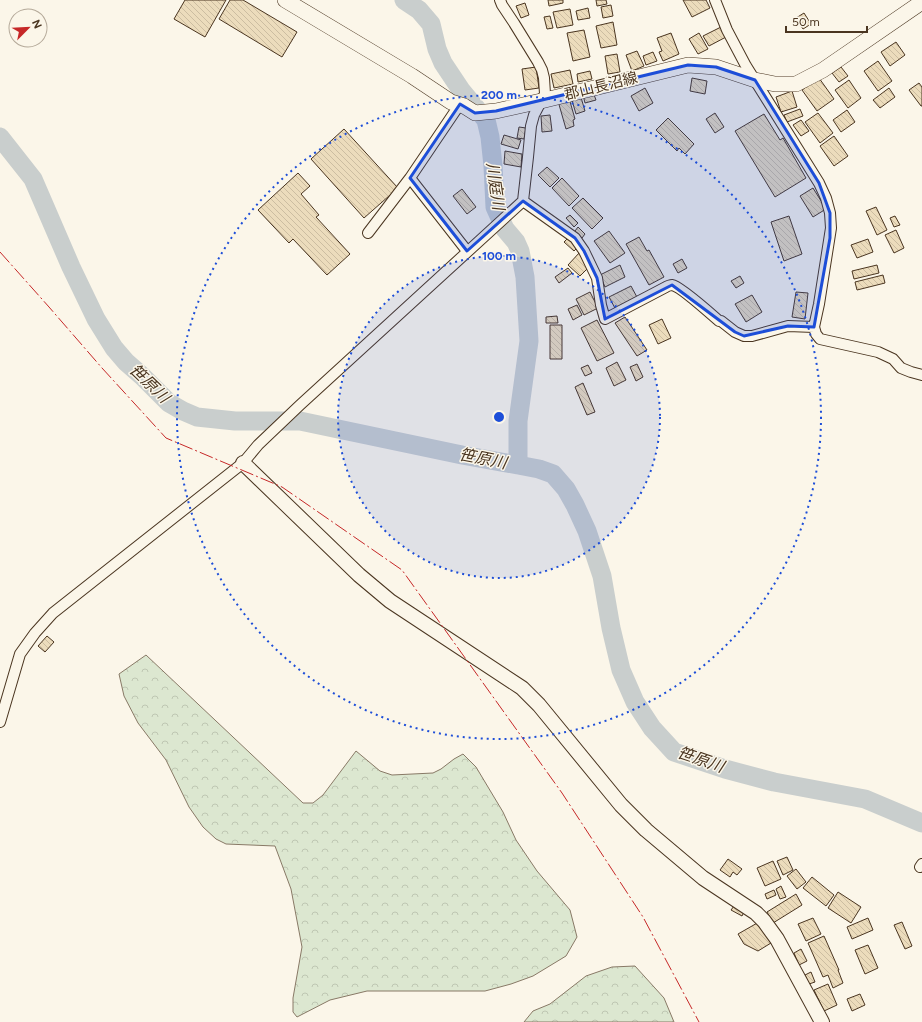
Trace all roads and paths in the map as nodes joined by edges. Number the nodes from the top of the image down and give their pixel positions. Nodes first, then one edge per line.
1 (285, 0) edge
2 (500, 0) edge
3 (715, 0) edge
4 (922, 2) edge
5 (755, 80) junction
6 (541, 101) junction
7 (462, 105) junction
8 (410, 178) junction
9 (523, 200) junction
10 (368, 232) dead end
11 (467, 251) junction
12 (814, 327) junction
13 (922, 375) edge
14 (243, 462) junction
15 (0, 722) edge
16 (822, 1022) edge

1 - 7 main road, 郡山長沼線
2 - 6 street
3 - 5 street
4 - 5 main road, 郡山長沼線
5 - 6 main road, 郡山長沼線
5 - 12 street
6 - 7 main road, 郡山長沼線
6 - 9 street
7 - 8 street
8 - 10 street
8 - 11 street
9 - 11 street
9 - 12 street
11 - 14 street
12 - 13 street
14 - 15 street
14 - 16 street

